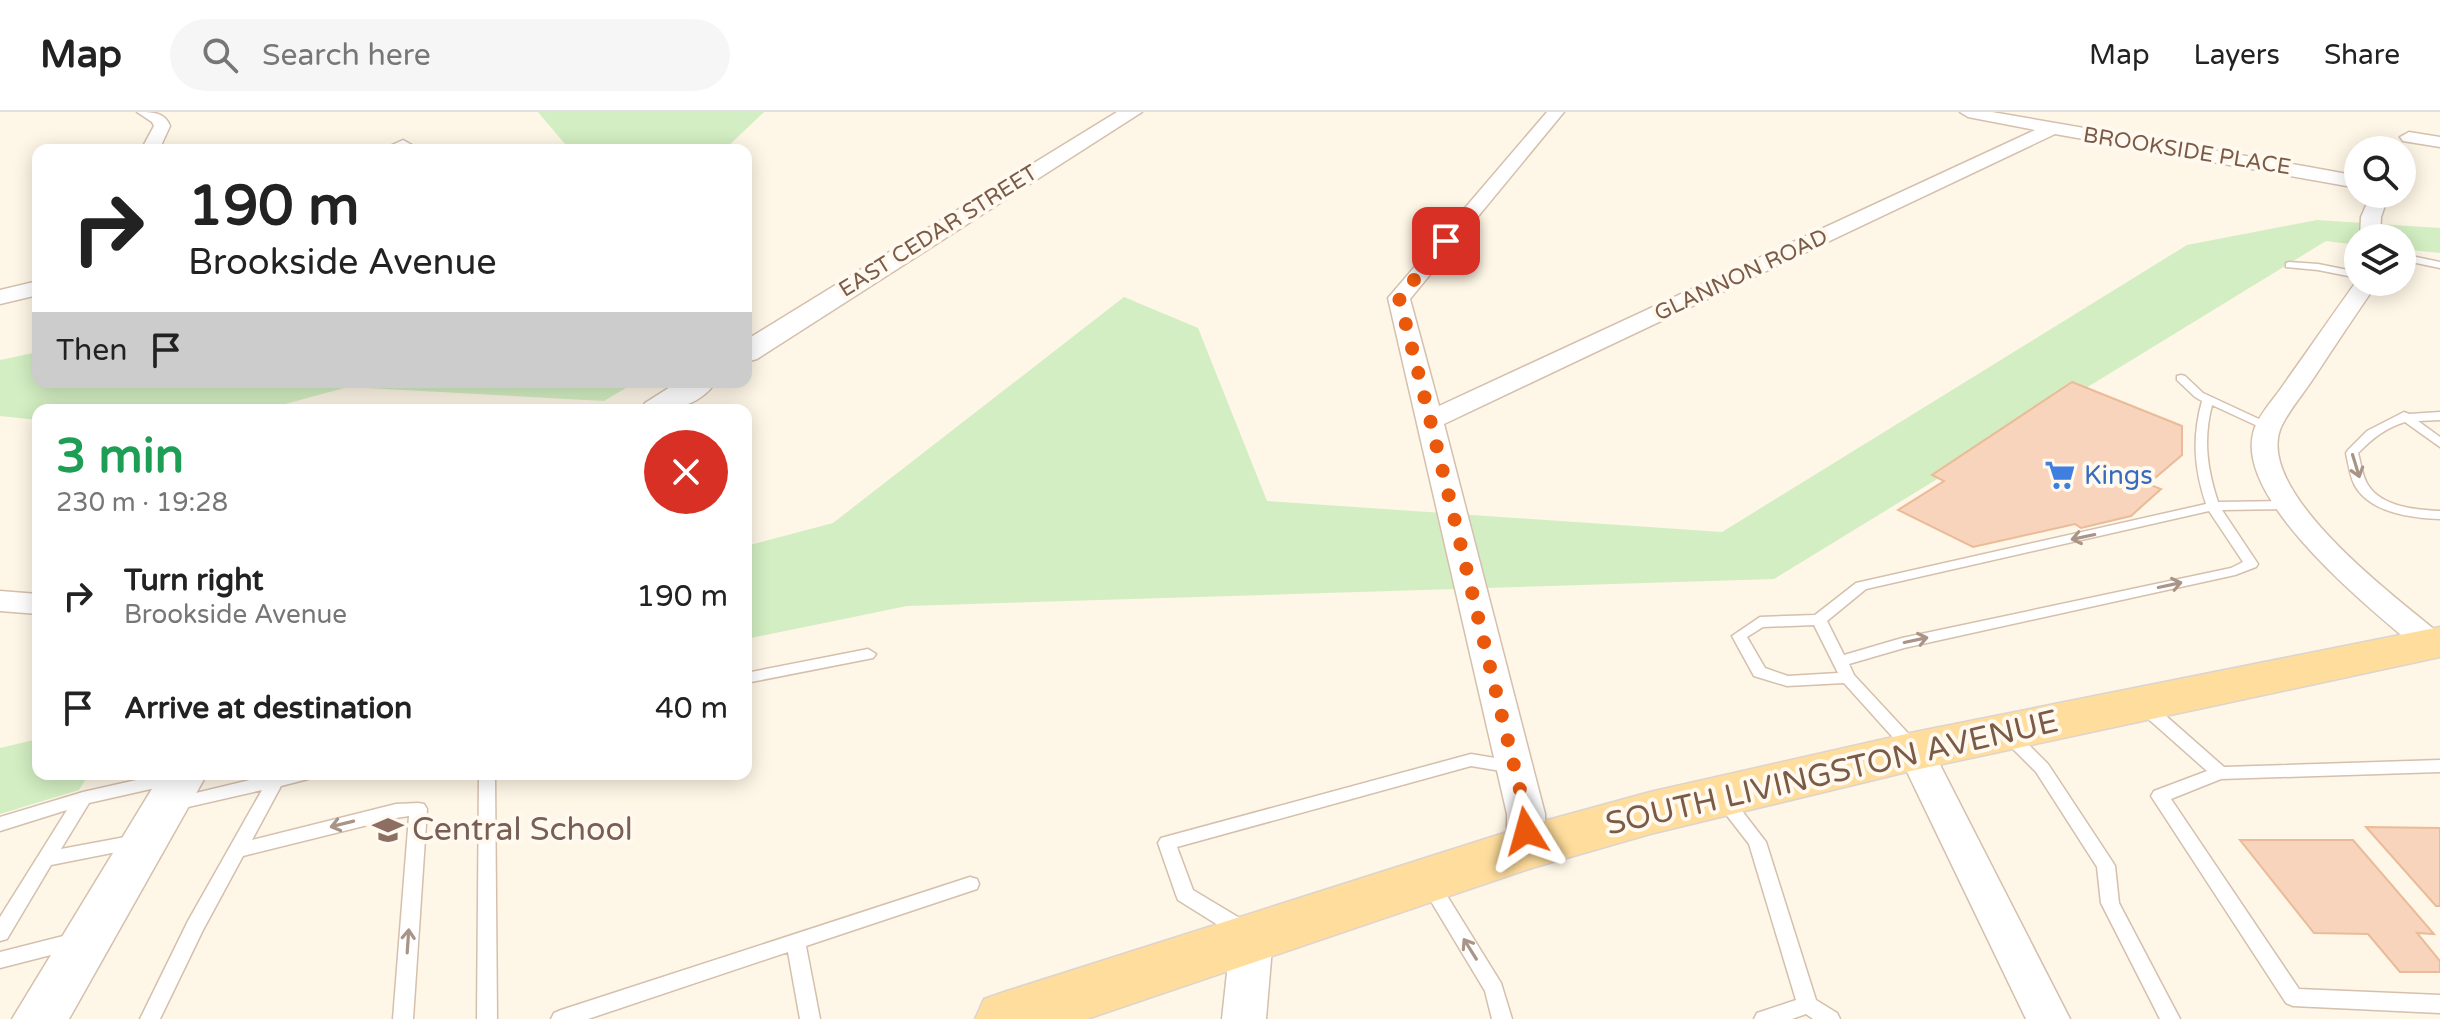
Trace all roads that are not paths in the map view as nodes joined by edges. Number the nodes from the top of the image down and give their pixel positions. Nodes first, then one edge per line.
1 (145, 112) edge
2 (1132, 112) edge
3 (1556, 112) edge
4 (1968, 112) edge
5 (2050, 130) junction
6 (2416, 139) edge
7 (2440, 142) edge
8 (153, 144) edge
9 (2344, 179) edge
10 (2416, 260) edge
11 (2289, 265) dead end
12 (2440, 265) edge
13 (2344, 272) edge
14 (32, 289) edge
15 (2357, 296) edge
16 (0, 297) edge
17 (752, 349) edge
18 (2181, 378) dead end
19 (691, 388) edge
20 (2208, 400) junction
21 (665, 404) edge
22 (2403, 416) junction
23 (2440, 416) edge
24 (1431, 420) junction
25 (2268, 426) junction
26 (2440, 443) edge
27 (2291, 505) junction
28 (2213, 506) junction
29 (2440, 515) edge
30 (0, 601) edge
31 (32, 604) edge
32 (1819, 620) junction
33 (2437, 646) edge
34 (868, 654) dead end
35 (1840, 661) junction
36 (752, 677) edge
37 (1848, 678) junction
38 (2141, 703) junction
39 (2006, 732) junction
40 (1915, 751) junction
41 (2440, 766) edge
42 (1514, 767) junction
43 (2220, 773) junction
44 (276, 780) joint
45 (487, 780) edge
46 (1721, 796) junction
47 (83, 798) junction
48 (168, 799) edge
49 (0, 824) edge
50 (1526, 848) junction
51 (238, 850) junction
52 (46, 859) junction
53 (1427, 880) junction
54 (970, 884) dead end
55 (0, 933) edge
56 (1252, 936) junction
57 (87, 938) junction
58 (796, 943) junction
59 (0, 960) edge
60 (2440, 1004) edge
61 (1808, 1005) junction
62 (40, 1019) edge
63 (150, 1019) edge
64 (403, 1019) edge
65 (487, 1019) edge
66 (561, 1019) edge
67 (810, 1019) edge
68 (1007, 1019) edge
69 (1244, 1019) edge
70 (1502, 1019) edge
71 (1764, 1019) edge
72 (1830, 1019) edge
73 (2048, 1019) edge
74 (2170, 1019) edge

1 - 8 street
2 - 17 street, EAST CEDAR STREET
3 - 24 street
4 - 5 street, BROOKSIDE PLACE
5 - 9 street, BROOKSIDE PLACE
5 - 24 street, GLANNON ROAD
6 - 7 street
10 - 12 lane
11 - 13 lane
14 - 16 street
15 - 25 street
18 - 20 lane
19 - 21 street
20 - 25 lane
20 - 28 lane
22 - 23 lane
22 - 26 lane
22 -> 29 lane
24 - 42 street
25 - 27 street
27 - 28 lane
27 - 33 street
28 -> 32 lane
35 -> 28 lane
30 - 31 street
32 - 35 lane
32 - 37 lane
33 - 38 main road, SOUTH LIVINGSTON AVENUE
34 - 36 lane
35 - 37 lane
37 - 40 lane
38 - 39 main road, SOUTH LIVINGSTON AVENUE
38 - 43 lane
39 - 40 main road, SOUTH LIVINGSTON AVENUE
39 - 74 lane
40 - 46 main road, SOUTH LIVINGSTON AVENUE
40 - 73 street
41 - 43 lane
42 - 50 street
42 - 56 lane
43 - 60 lane
44 - 48 lane
44 - 51 lane
45 - 65 lane
46 - 50 main road, SOUTH LIVINGSTON AVENUE
46 - 61 lane
47 - 48 lane
47 - 49 lane
47 - 52 lane
48 - 52 lane
48 - 57 street
50 - 53 main road, SOUTH LIVINGSTON AVENUE
51 - 63 lane
64 -> 51 lane
52 - 55 lane
53 - 56 main road, SOUTH LIVINGSTON AVENUE
70 -> 53 lane
54 - 58 lane
56 - 68 main road, SOUTH LIVINGSTON AVENUE
56 - 69 street
57 - 59 lane
57 - 62 street
58 - 66 lane
58 - 67 lane
61 - 71 lane
61 - 72 lane

